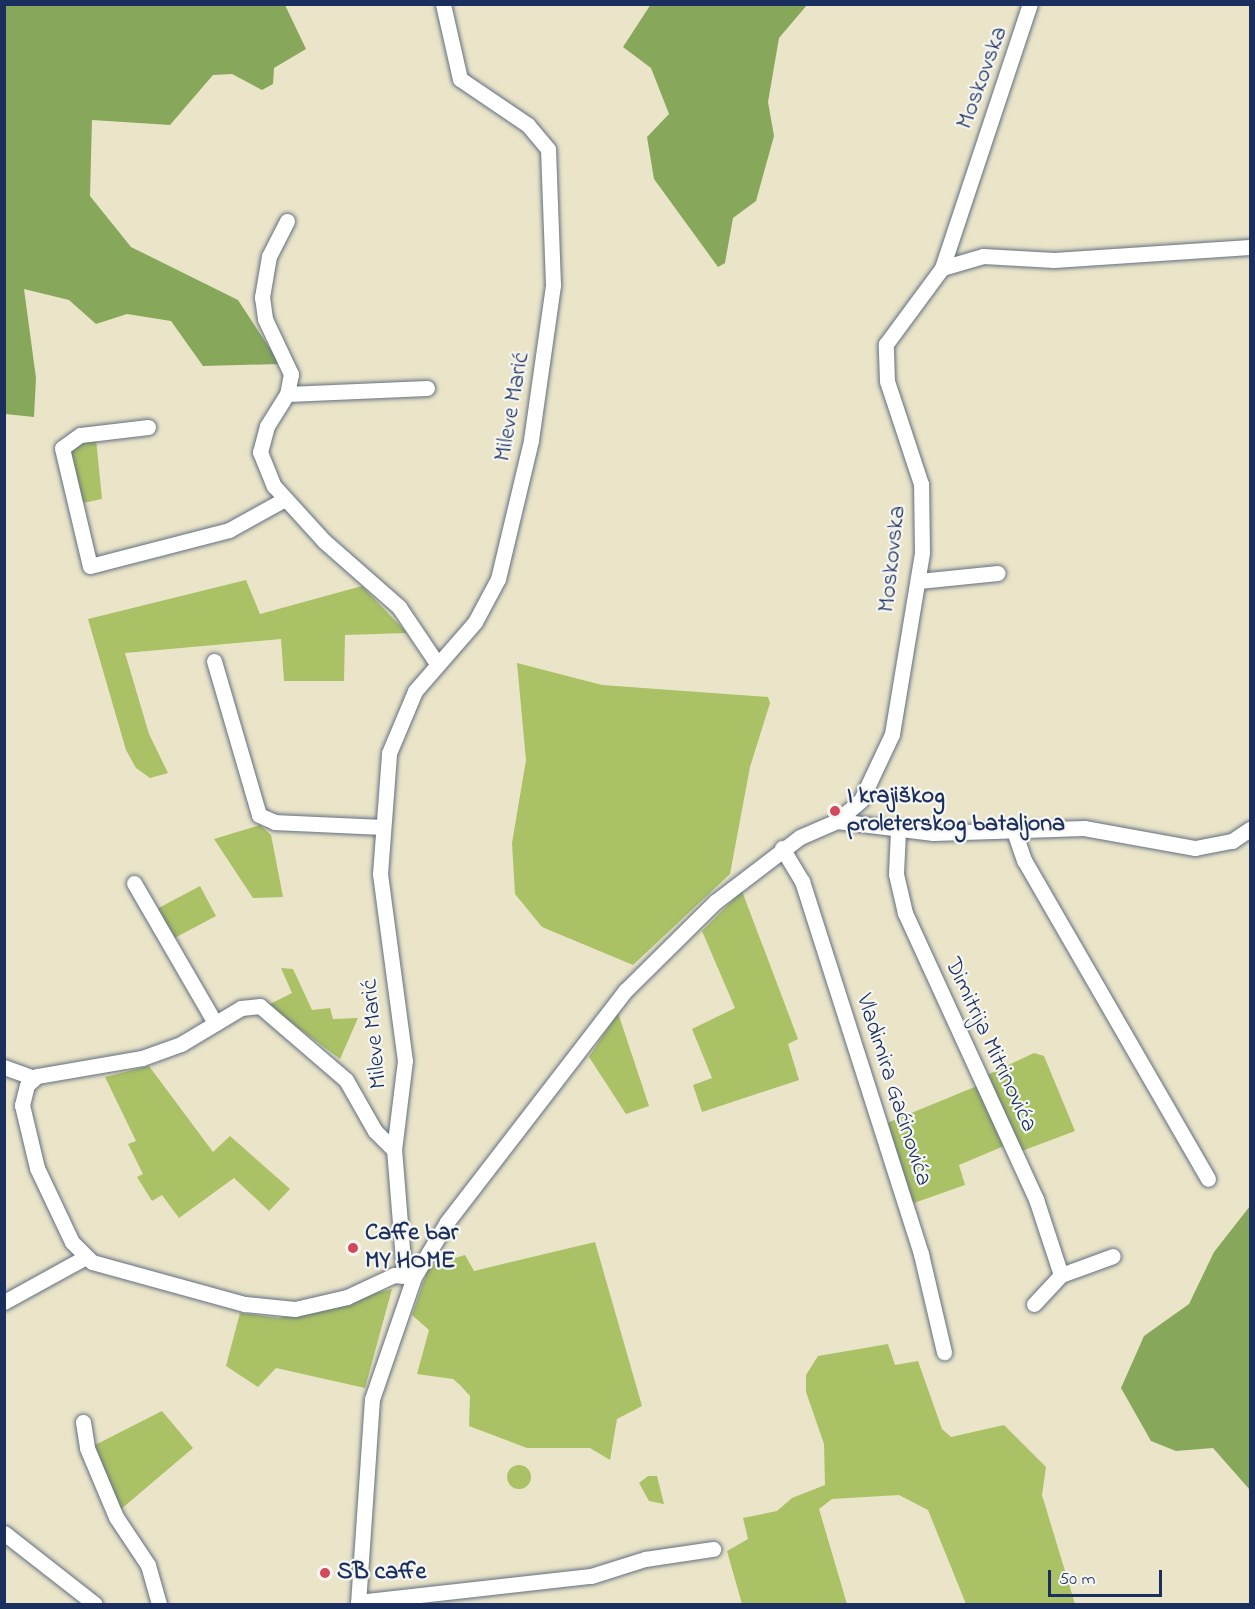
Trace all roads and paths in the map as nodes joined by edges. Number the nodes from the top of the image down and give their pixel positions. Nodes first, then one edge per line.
1 (443, 4) edge
2 (1030, 4) edge
3 (287, 221) dead end
4 (1251, 247) edge
5 (942, 268) junction
6 (427, 388) dead end
7 (287, 394) junction
8 (148, 427) dead end
9 (285, 499) junction
10 (998, 573) dead end
11 (919, 581) junction
12 (214, 660) dead end
13 (436, 662) junction
14 (861, 800) junction
15 (837, 821) junction
16 (873, 825) junction
17 (381, 826) junction
18 (1251, 829) edge
19 (898, 831) junction
20 (1015, 834) junction
21 (782, 848) junction
22 (134, 883) dead end
23 (214, 1023) junction
24 (4, 1067) edge
25 (34, 1078) junction
26 (394, 1150) junction
27 (1208, 1179) dead end
28 (1113, 1256) dead end
29 (84, 1258) junction
30 (409, 1275) junction
31 (1061, 1275) junction
32 (4, 1302) edge
33 (1034, 1304) dead end
34 (944, 1352) dead end
35 (83, 1422) dead end
36 (4, 1533) edge
37 (713, 1549) dead end
38 (89, 1603) edge
39 (358, 1603) edge
40 (159, 1605) edge

1 - 13 street, Mileve Marić
2 - 5 street, Moskovska
3 - 7 street
4 - 5 street
5 - 11 street, Moskovska
6 - 7 street
7 - 9 street
8 - 9 street
9 - 13 street
10 - 11 street
11 - 14 street, Moskovska
12 - 17 street
13 - 17 street, Mileve Marić
14 - 15 street, Moskovska
14 - 16 street
15 - 16 street
15 - 21 street
16 - 19 street
17 - 26 street, Mileve Marić
18 - 20 street
19 - 20 street
19 - 31 street, Dimitrija Mitrinovića
20 - 27 street
21 - 30 street
21 - 34 street, Vladimira Gaćinovića
22 - 23 street
23 - 25 street
23 - 26 street
24 - 25 street
25 - 29 street
26 - 30 street, Mileve Marić
28 - 31 street
29 - 30 street
29 - 32 street
30 - 39 street
31 - 33 street
35 - 40 street
36 - 38 street
37 - 39 street

